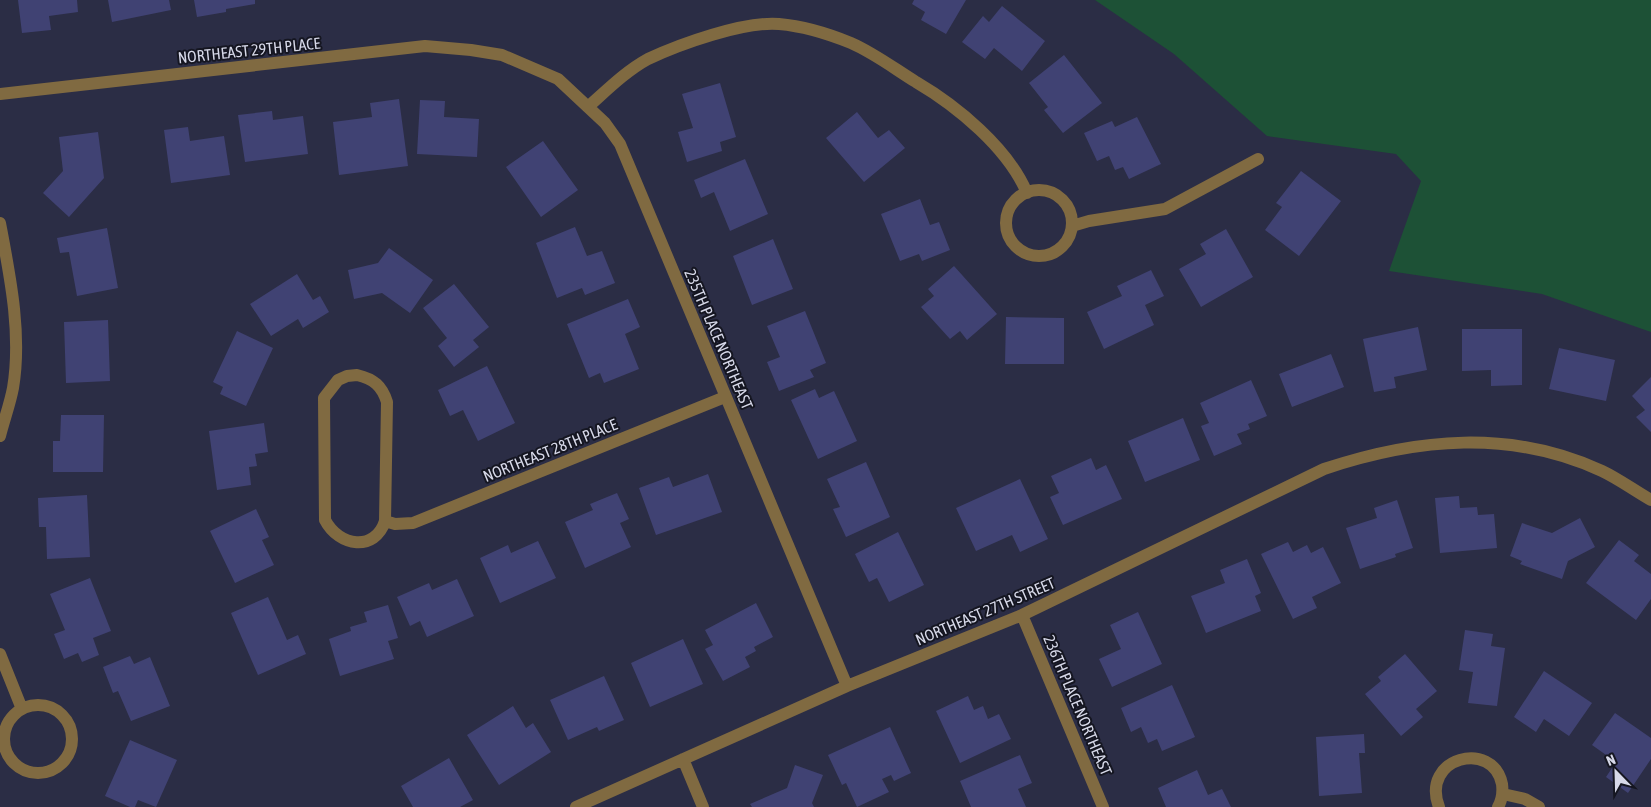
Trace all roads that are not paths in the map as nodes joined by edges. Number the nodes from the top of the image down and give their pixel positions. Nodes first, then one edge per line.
1 (502, 55) joint
2 (0, 94) edge
3 (589, 106) junction
4 (1258, 159) dead end
5 (1027, 192) junction
6 (0, 224) edge
7 (1072, 226) junction
8 (725, 397) junction
9 (0, 436) edge
10 (1651, 500) edge
11 (385, 521) junction
12 (1022, 615) junction
13 (0, 654) edge
14 (848, 686) junction
15 (22, 709) junction
16 (683, 759) junction
17 (1503, 794) junction
18 (576, 807) edge
19 (702, 807) edge
20 (1103, 807) edge
21 (1439, 807) edge
22 (1498, 807) edge
23 (1539, 807) edge

1 - 2 street, NORTHEAST 29TH PLACE
1 - 3 street, 235TH PLACE NORTHEAST
3 - 5 street
3 - 8 street, 235TH PLACE NORTHEAST
4 - 7 street
5 - 7 street
5 - 7 street
6 - 9 street
8 - 11 street, NORTHEAST 28TH PLACE
8 - 14 street, 235TH PLACE NORTHEAST
10 - 12 street, NORTHEAST 27TH STREET
11 - 11 street
12 - 14 street, NORTHEAST 27TH STREET
12 - 20 street, 236TH PLACE NORTHEAST
13 - 15 street
14 - 16 street, NORTHEAST 27TH STREET
15 - 15 street
16 - 18 street, NORTHEAST 27TH STREET
16 - 19 street
17 - 21 street
17 - 22 street
17 - 23 street

